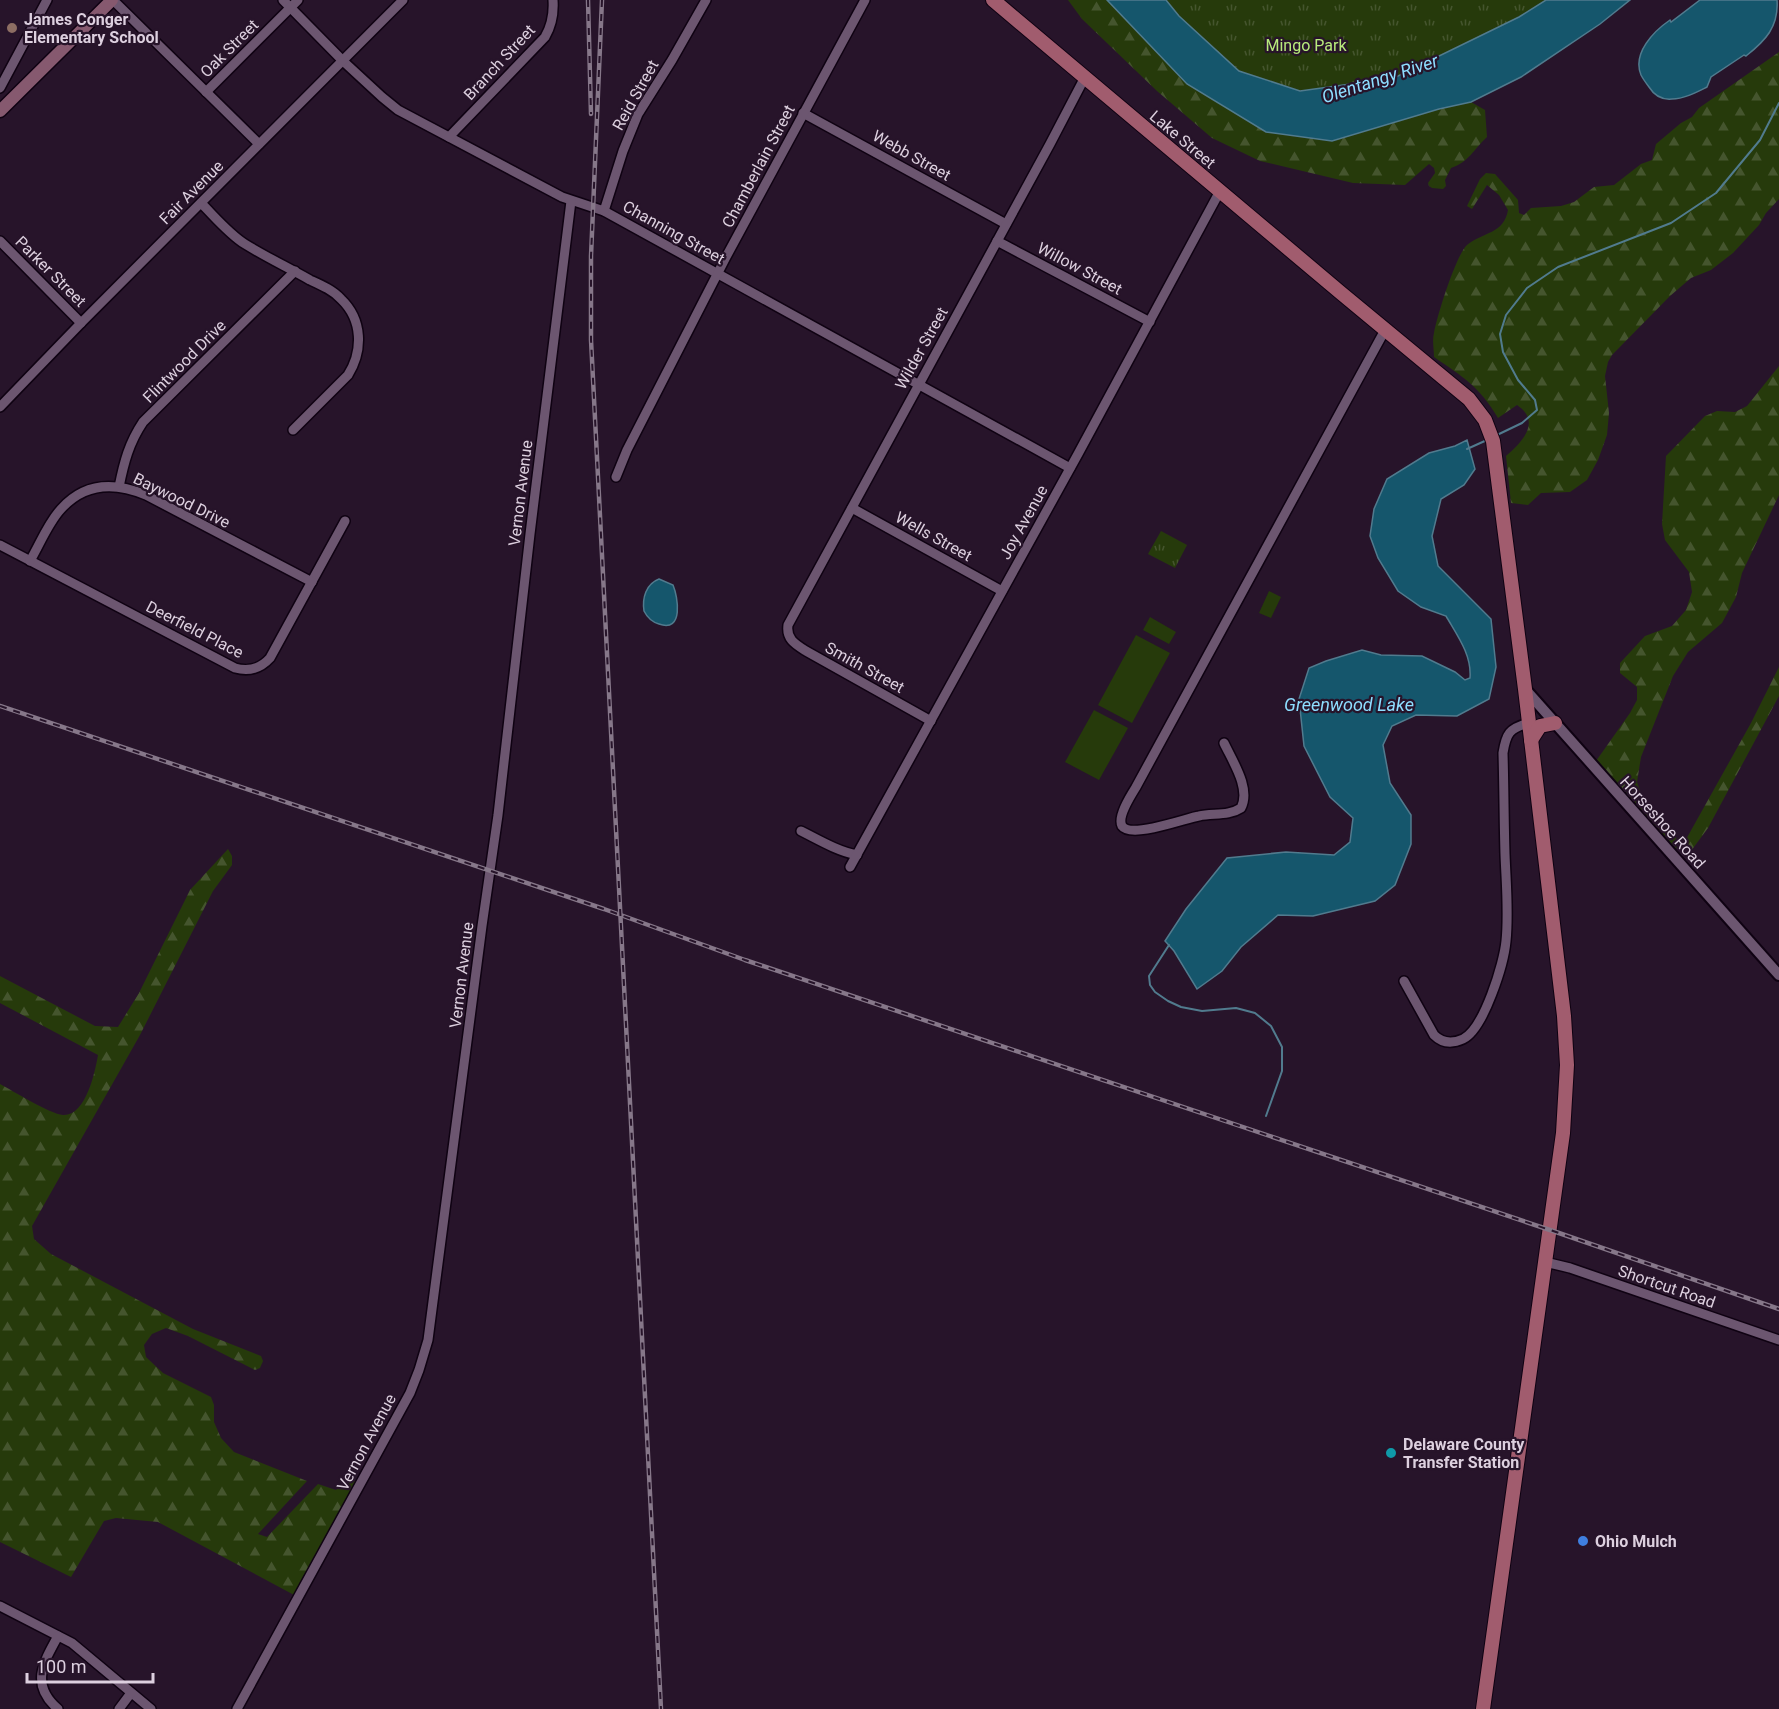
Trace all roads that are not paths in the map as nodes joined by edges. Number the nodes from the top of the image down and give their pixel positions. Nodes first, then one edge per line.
1 (47, 0) edge
2 (112, 0) edge
3 (283, 0) edge
4 (298, 0) edge
5 (403, 0) edge
6 (554, 0) edge
7 (706, 0) edge
8 (865, 0) edge
9 (993, 0) edge
10 (290, 8) junction
11 (343, 60) junction
12 (1085, 77) junction
13 (0, 88) edge
14 (206, 92) junction
15 (0, 111) edge
16 (803, 113) junction
17 (449, 137) junction
18 (259, 144) junction
19 (1220, 192) junction
20 (571, 201) junction
21 (201, 203) junction
22 (604, 211) junction
23 (1006, 224) junction
24 (0, 241) edge
25 (997, 241) junction
26 (295, 271) junction
27 (717, 273) junction
28 (1149, 322) junction
29 (81, 323) junction
30 (1385, 330) junction
31 (918, 384) junction
32 (0, 407) edge
33 (293, 430) dead end
34 (1070, 468) junction
35 (616, 477) dead end
36 (119, 487) junction
37 (852, 508) junction
38 (345, 521) dead end
39 (0, 545) edge
40 (30, 561) junction
41 (312, 582) junction
42 (1002, 591) junction
43 (788, 634) joint
44 (1525, 689) junction
45 (931, 721) junction
46 (1529, 723) junction
47 (1555, 723) junction
48 (1531, 740) junction
49 (1224, 743) dead end
50 (801, 831) dead end
51 (857, 855) junction
52 (850, 867) dead end
53 (1779, 975) edge
54 (1404, 981) dead end
55 (1545, 1262) junction
56 (1779, 1340) edge
57 (0, 1606) edge
58 (58, 1636) junction
59 (131, 1694) junction
60 (58, 1709) edge
61 (119, 1709) edge
62 (151, 1709) edge
63 (237, 1709) edge
64 (1483, 1709) edge

1 - 13 street
2 - 14 street
2 - 15 main road
3 - 10 street, Channing Street
4 - 10 street, Oak Street
5 - 11 street, Fair Avenue
6 - 17 street, Branch Street
7 - 22 street, Reid Street
8 - 16 street, Chamberlain Street
9 - 12 main road, Lake Street
10 - 11 street, Channing Street
10 - 14 street, Oak Street
11 - 17 street, Channing Street
11 - 18 street, Fair Avenue
12 - 19 main road, Lake Street
12 - 23 street, Wilder Street
14 - 18 street
16 - 23 street, Webb Street
16 - 27 street, Chamberlain Street
17 - 20 street, Channing Street
18 - 21 street, Fair Avenue
19 - 28 street, Joy Avenue
19 - 30 main road, Lake Street
20 - 22 street, Channing Street
20 - 63 street, Vernon Avenue
21 - 26 street
21 - 29 street, Fair Avenue
22 - 27 street, Channing Street
23 - 25 street, Wilder Street
24 - 29 street, Parker Street
25 - 28 street, Willow Street
25 - 31 street, Wilder Street
26 - 33 street
26 - 36 street, Flintwood Drive
27 - 31 street, Channing Street
27 - 35 street, Chamberlain Street
28 - 34 street, Joy Avenue
29 - 32 street, Fair Avenue
30 - 44 main road, Lake Street
30 - 49 street
31 - 34 street, Channing Street
31 - 37 street, Wilder Street
34 - 42 street, Joy Avenue
36 - 40 street, Baywood Drive
36 - 41 street, Baywood Drive
37 - 42 street, Wells Street
37 - 43 street, Wilder Street
38 - 41 street, Deerfield Place
39 - 40 street, Deerfield Place
40 - 41 street, Deerfield Place
42 - 45 street, Joy Avenue
43 - 45 street, Smith Street
44 - 46 main road
44 - 47 street, Horseshoe Road
45 - 51 street, Joy Avenue
46 - 48 main road
46 - 54 street
47 - 48 main road
47 - 53 street, Horseshoe Road
48 - 55 main road
50 - 51 street
51 - 52 street, Joy Avenue
55 - 56 street, Shortcut Road
55 - 64 main road
57 - 58 street
58 - 59 street
58 - 60 street
59 - 61 street
59 - 62 street

